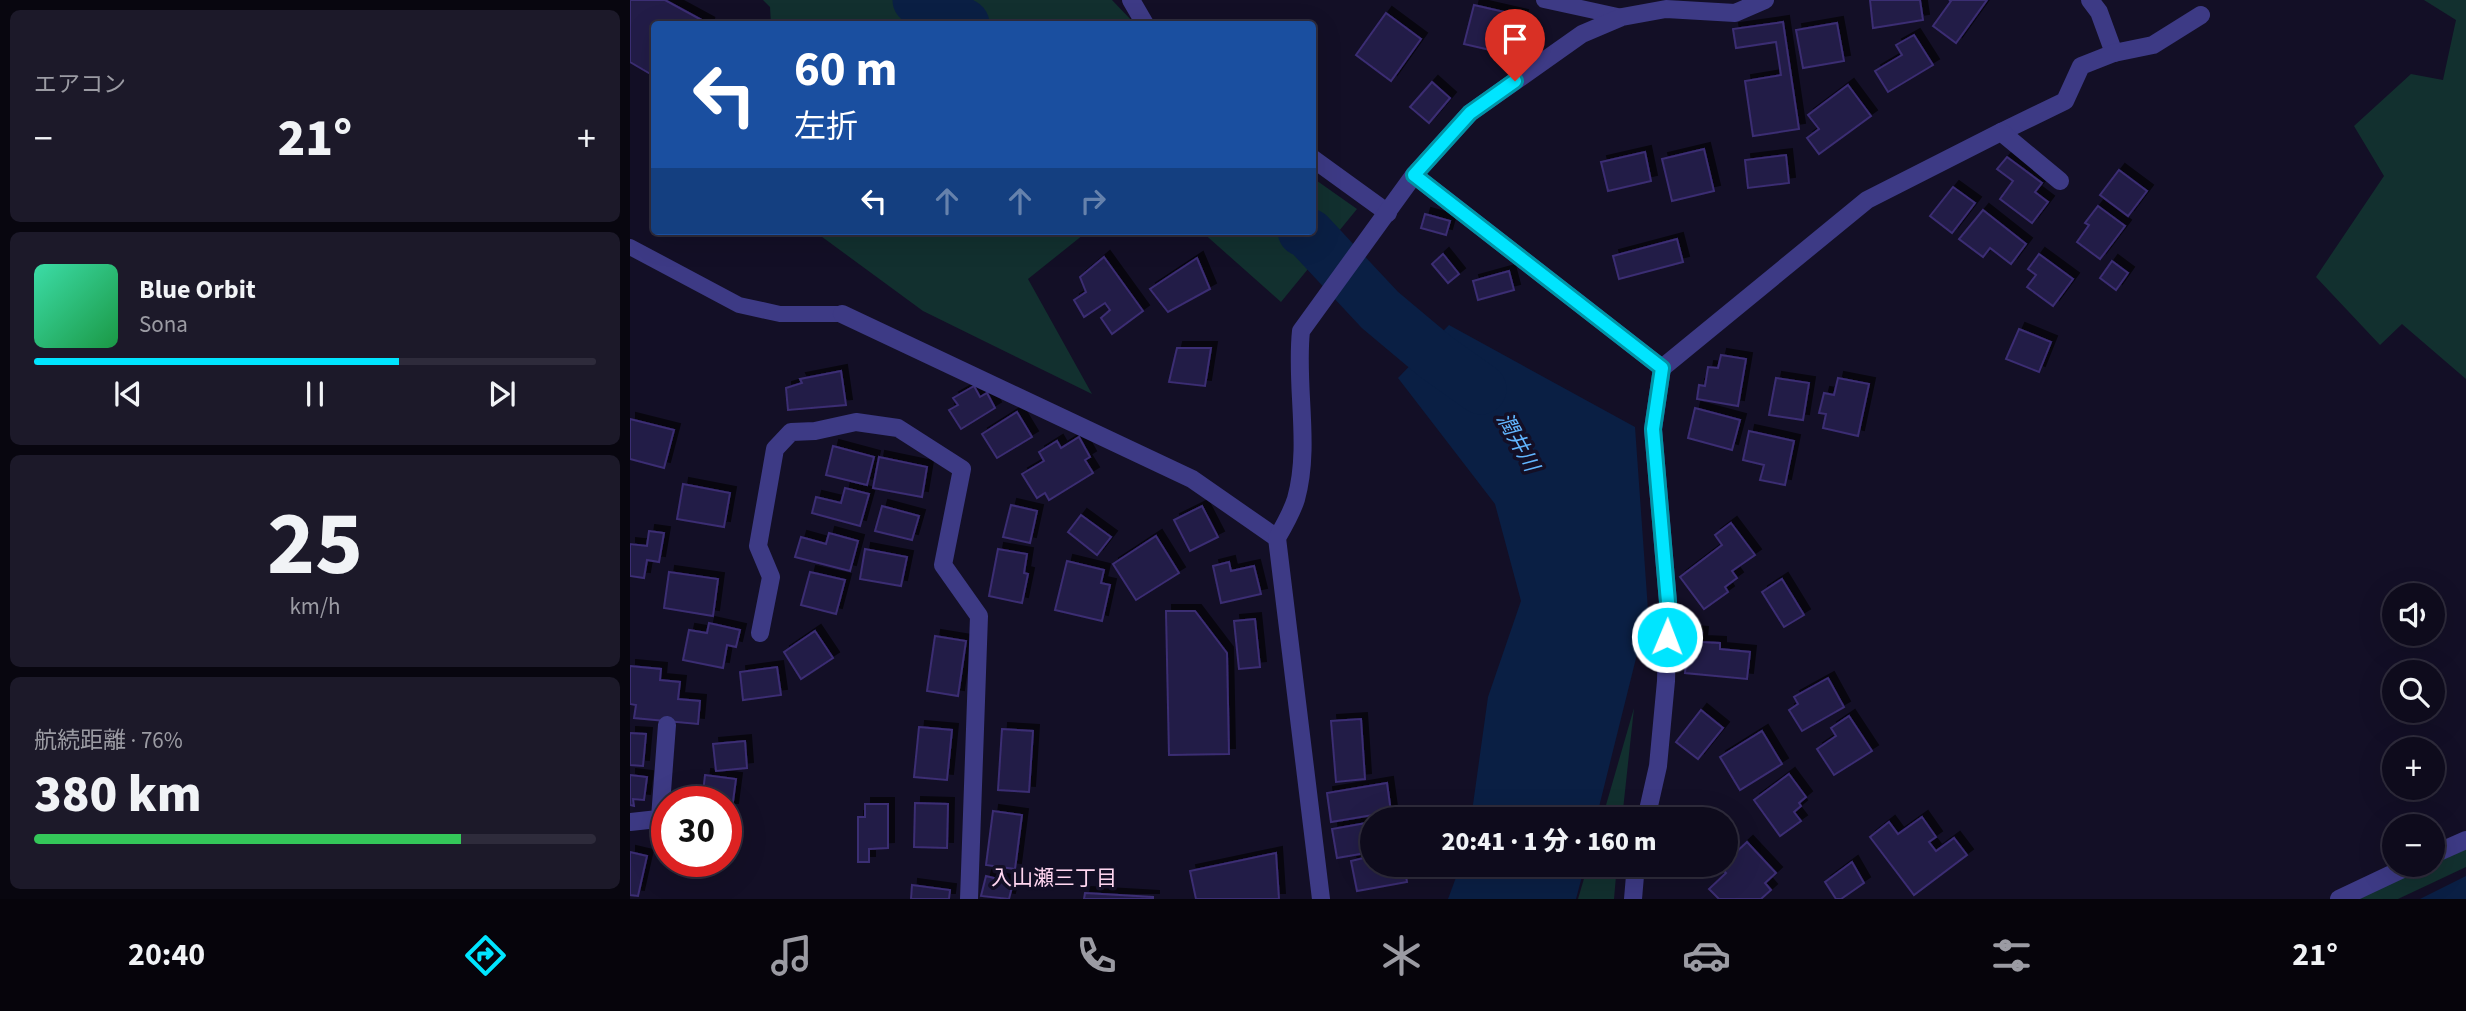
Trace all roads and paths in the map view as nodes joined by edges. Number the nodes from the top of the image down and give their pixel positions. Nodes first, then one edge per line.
1 (1131, 0) edge
2 (1544, 0) edge
3 (1765, 0) edge
4 (2090, 0) edge
5 (2201, 15) dead end
6 (1622, 17) junction
7 (1143, 21) edge
8 (2113, 53) junction
9 (2001, 132) junction
10 (1316, 161) edge
11 (1414, 175) junction
12 (2060, 181) dead end
13 (1388, 213) junction
14 (630, 247) edge
15 (842, 314) joint
16 (1662, 368) junction
17 (1278, 538) junction
18 (760, 633) dead end
19 (667, 725) dead end
20 (664, 786) edge
21 (1649, 807) edge
22 (651, 819) edge
23 (630, 822) edge
24 (2466, 840) edge
25 (2445, 849) edge
26 (1635, 877) edge
27 (2386, 877) edge
28 (969, 899) edge
29 (1321, 899) edge
30 (1633, 899) edge
31 (2339, 899) edge

1 - 7 street
2 - 6 lane
3 - 6 street
4 - 8 street
5 - 8 street
6 - 11 street
8 - 9 street
9 - 12 street
9 - 16 street
10 - 13 street
11 - 13 street
11 - 16 street
13 - 17 street
14 - 15 lane
15 - 17 street
16 - 21 street
17 - 29 street
18 - 28 street
19 - 20 street
22 - 23 street
24 - 25 street
26 - 30 street
27 - 31 street

